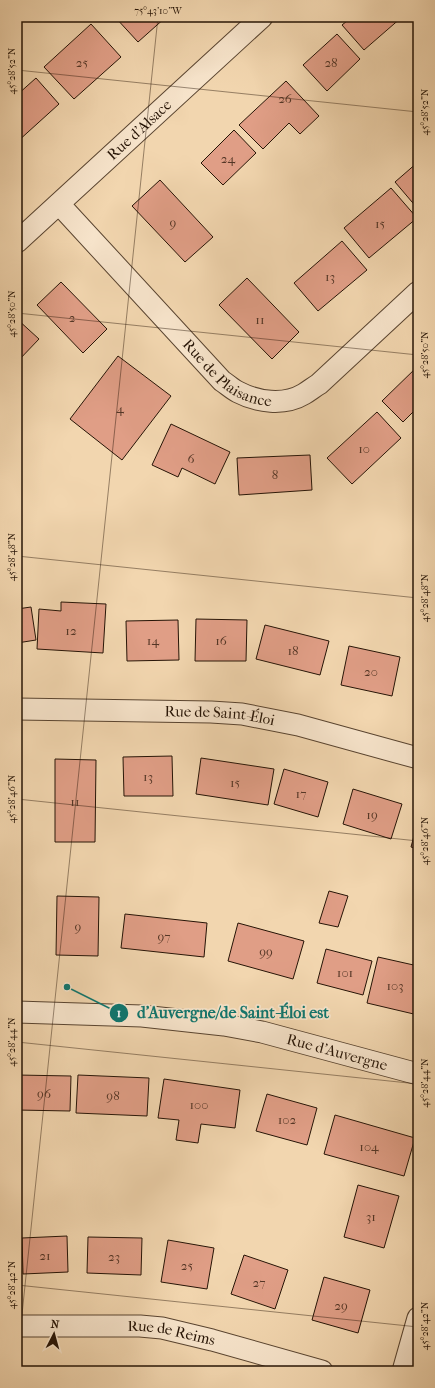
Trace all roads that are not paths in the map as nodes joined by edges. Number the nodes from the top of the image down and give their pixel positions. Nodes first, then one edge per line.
1 (262, 17) edge
2 (59, 204) junction
3 (17, 242) edge
4 (418, 292) edge
5 (17, 710) edge
6 (418, 758) edge
7 (17, 1012) edge
8 (418, 1074) edge
9 (418, 1318) edge
10 (17, 1326) edge
11 (322, 1371) edge
12 (403, 1371) edge

1 - 2 street, Rue d'Alsace
2 - 3 street, Rue d'Alsace
2 - 4 street, Rue de Plaisance
5 - 6 street, Rue de Saint-Éloi
7 - 8 street, Rue d'Auvergne
9 - 12 street
10 - 11 street, Rue de Reims

